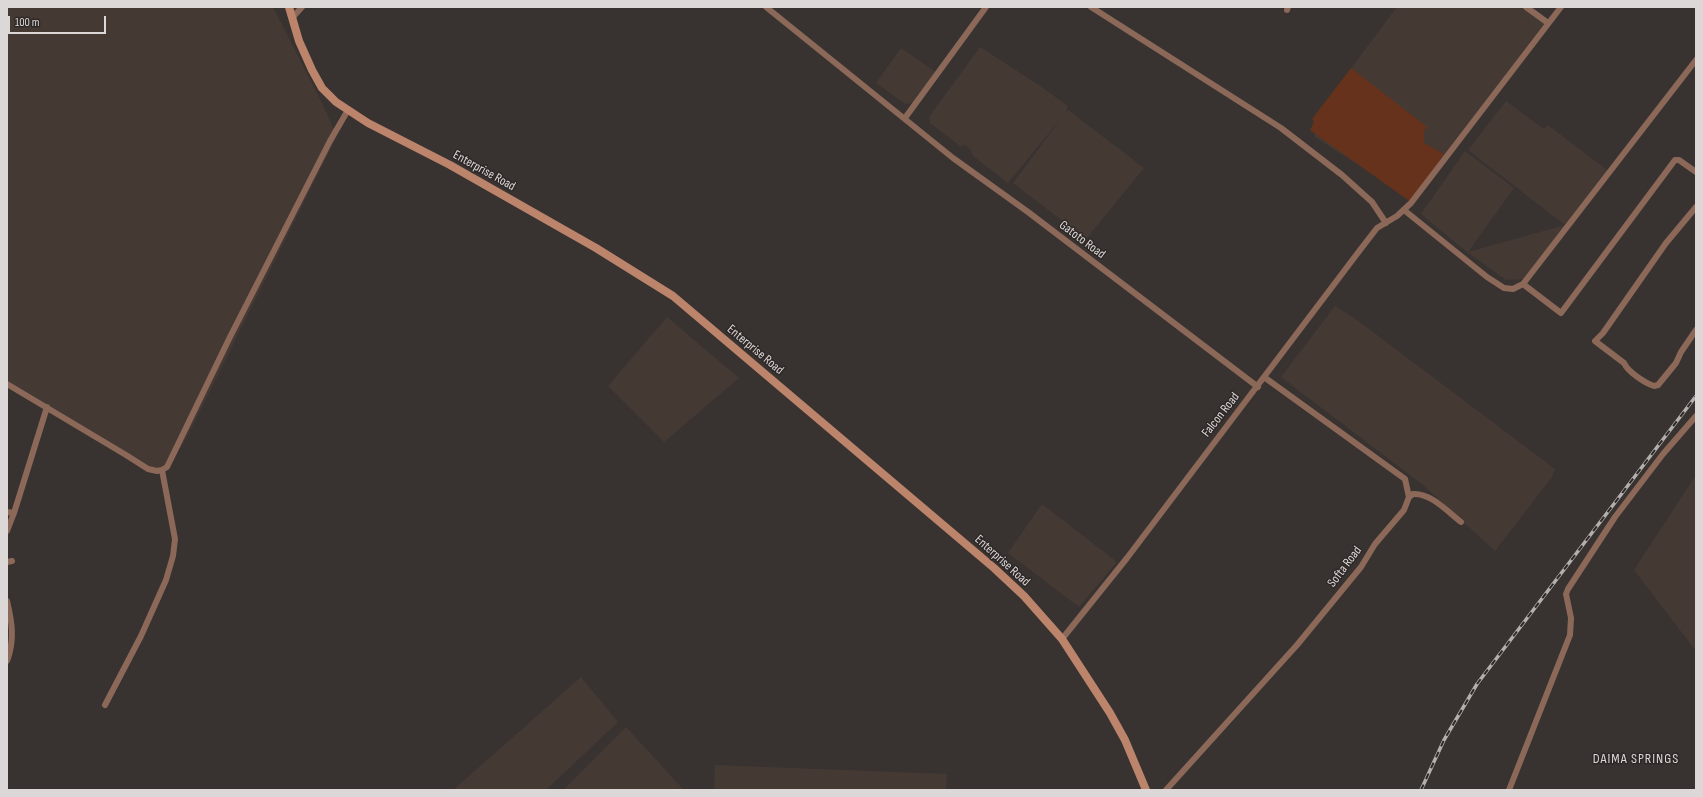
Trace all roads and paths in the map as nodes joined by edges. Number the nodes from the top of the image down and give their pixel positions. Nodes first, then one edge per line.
1 (289, 7) edge
2 (302, 7) edge
3 (766, 7) edge
4 (986, 7) edge
5 (1091, 7) edge
6 (1526, 7) edge
7 (1561, 7) edge
8 (293, 17) junction
9 (1548, 23) junction
10 (1696, 60) edge
11 (348, 110) junction
12 (905, 118) junction
13 (1696, 172) edge
14 (1696, 207) edge
15 (1404, 210) junction
16 (1386, 223) junction
17 (1523, 284) junction
18 (1696, 330) edge
19 (1264, 378) junction
20 (7, 384) edge
21 (1258, 386) junction
22 (47, 407) junction
23 (1696, 416) edge
24 (162, 470) junction
25 (1409, 497) junction
26 (7, 512) edge
27 (14, 513) junction
28 (1461, 522) dead end
29 (7, 531) edge
30 (7, 601) edge
31 (1062, 639) junction
32 (7, 661) edge
33 (105, 705) dead end
34 (1146, 790) edge
35 (1166, 790) edge
36 (1509, 790) edge

1 - 8 main road, Enterprise Road
2 - 8 street
3 - 12 street, Gatoto Road
4 - 12 street
5 - 16 street
6 - 9 street
7 - 9 street, Falcon Road
8 - 11 main road, Enterprise Road
9 - 15 street, Falcon Road
10 - 17 street
11 - 24 street
11 - 31 main road, Enterprise Road
12 - 21 street, Gatoto Road
13 - 17 street
14 - 18 street
15 - 16 street, Falcon Road
15 - 17 street
16 - 19 street, Falcon Road
19 - 21 street, Falcon Road
19 - 25 street
20 - 22 street
21 - 31 street, Falcon Road
22 - 24 street
22 - 27 street
23 - 36 street
24 - 33 street
25 - 28 street
25 - 35 street, Softa Road
26 - 27 street
27 - 29 street
30 - 32 street
31 - 34 main road, Enterprise Road

